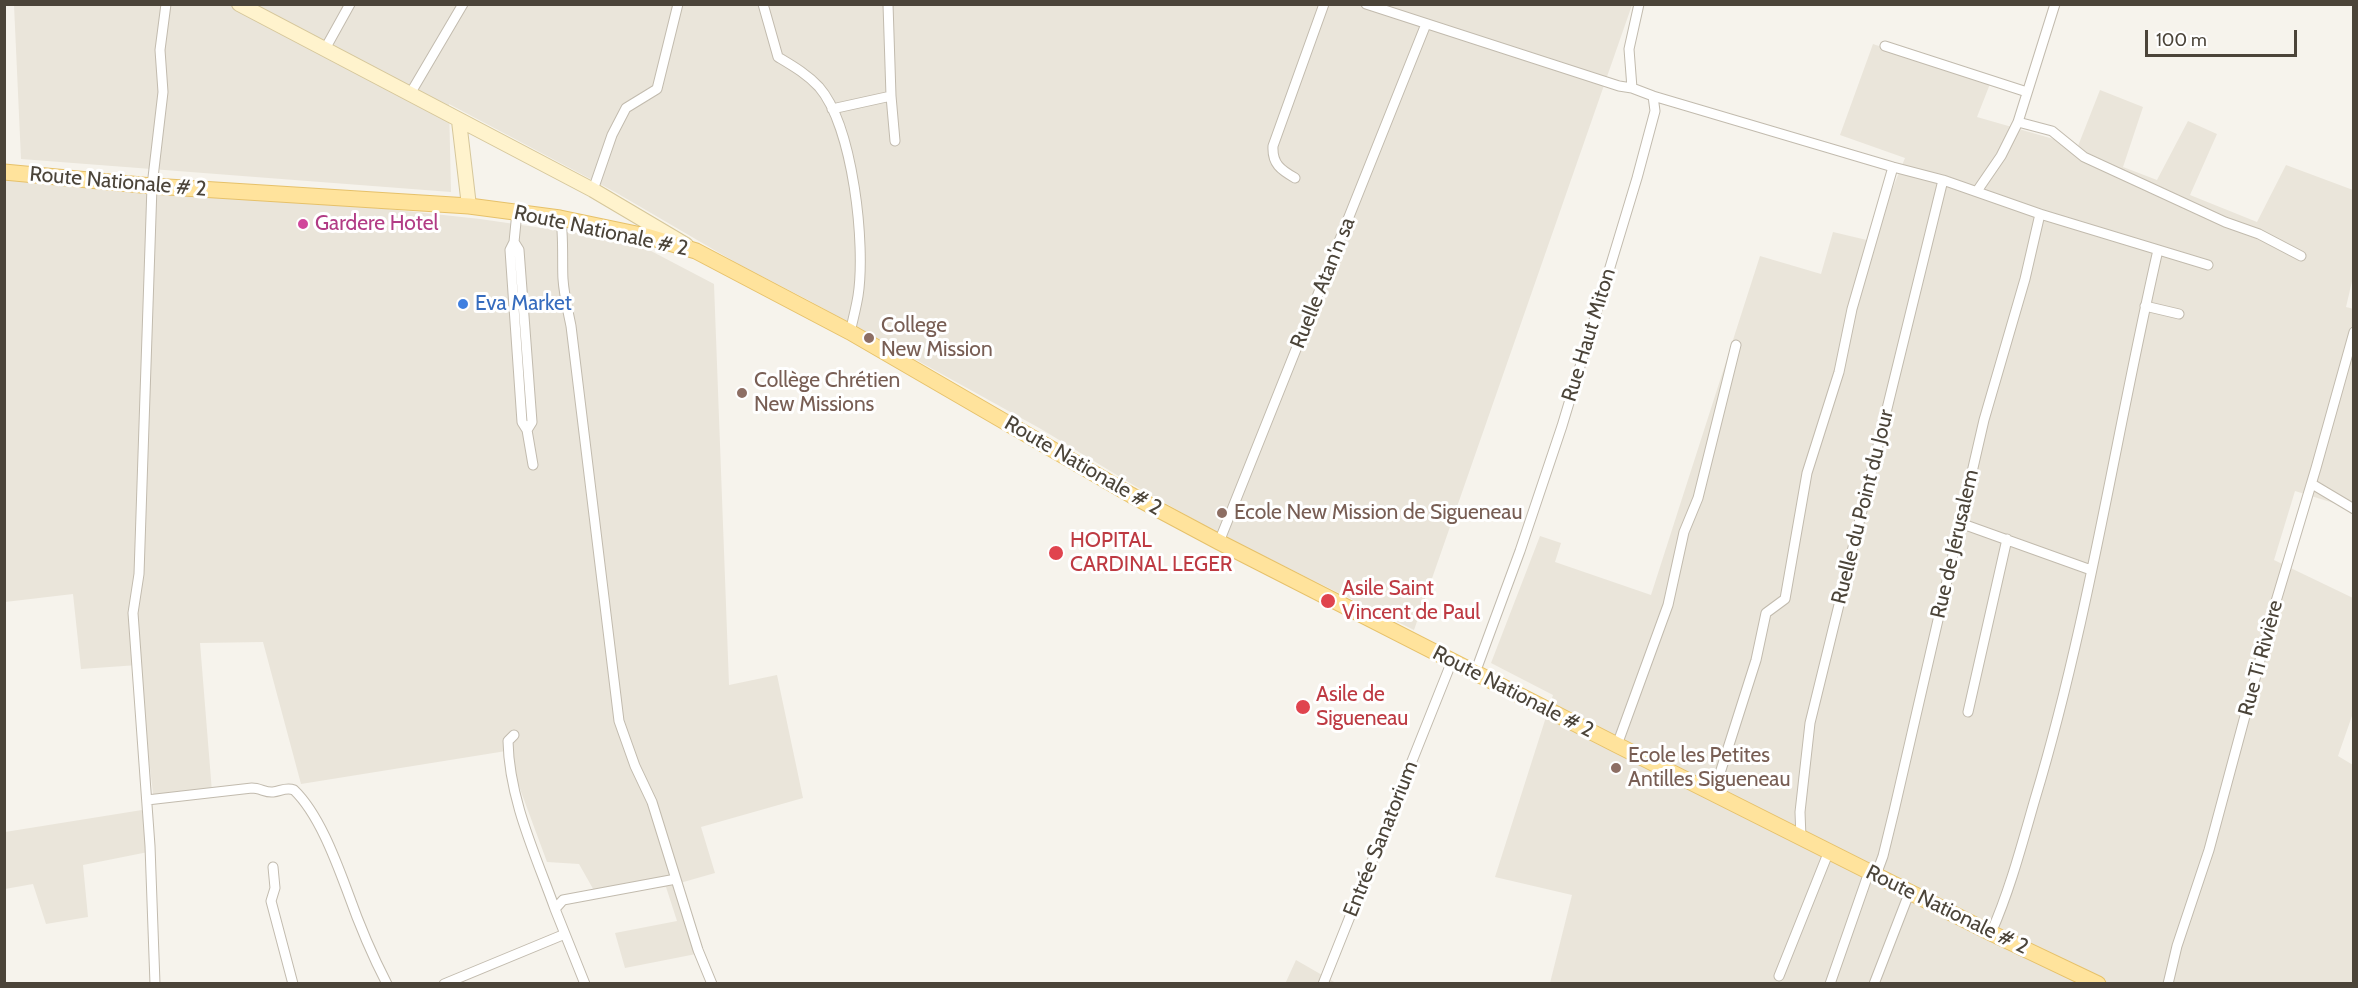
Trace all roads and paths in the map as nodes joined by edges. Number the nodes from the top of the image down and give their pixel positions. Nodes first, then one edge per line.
1 (166, 4) edge
2 (350, 4) edge
3 (463, 4) edge
4 (678, 4) edge
5 (763, 4) edge
6 (888, 4) edge
7 (1324, 4) edge
8 (1366, 4) edge
9 (1639, 4) edge
10 (2055, 4) edge
11 (240, 5) edge
12 (1426, 24) junction
13 (1885, 46) dead end
14 (325, 49) junction
15 (1632, 88) junction
16 (2027, 92) junction
17 (410, 94) junction
18 (891, 96) junction
19 (1653, 96) junction
20 (832, 109) junction
21 (459, 121) junction
22 (2018, 122) junction
23 (895, 141) dead end
24 (1893, 167) junction
25 (4, 172) edge
26 (1295, 178) dead end
27 (1943, 180) junction
28 (153, 186) junction
29 (593, 190) junction
30 (1977, 191) junction
31 (469, 206) junction
32 (517, 213) junction
33 (2040, 214) junction
34 (560, 218) junction
35 (696, 250) junction
36 (2158, 250) junction
37 (2301, 256) dead end
38 (2208, 265) dead end
39 (2145, 306) junction
40 (2178, 314) dead end
41 (850, 332) junction
42 (2354, 332) edge
43 (1736, 345) dead end
44 (533, 465) dead end
45 (2312, 484) junction
46 (2354, 509) edge
47 (1960, 523) junction
48 (2007, 539) junction
49 (1220, 542) junction
50 (2091, 570) junction
51 (1452, 662) junction
52 (1475, 673) junction
53 (1968, 712) dead end
54 (514, 735) dead end
55 (1617, 745) junction
56 (1714, 792) junction
57 (147, 800) junction
58 (1801, 838) junction
59 (1830, 852) junction
60 (273, 867) dead end
61 (1872, 873) junction
62 (676, 879) junction
63 (1910, 891) junction
64 (555, 909) junction
65 (1992, 933) junction
66 (565, 934) junction
67 (1779, 976) dead end
68 (155, 984) edge
69 (293, 984) edge
70 (387, 984) edge
71 (444, 984) edge
72 (585, 984) edge
73 (712, 984) edge
74 (1323, 984) edge
75 (1830, 984) edge
76 (1874, 984) edge
77 (2098, 984) edge
78 (2168, 984) edge

1 - 28 street
2 - 14 street
3 - 17 street
4 - 29 street
5 - 20 street
6 - 18 street
7 - 26 street
8 - 12 street
9 - 15 street
10 - 16 street
11 - 14 main road
12 - 15 street
12 - 49 street, Ruelle Atan'n sa
13 - 16 street
14 - 17 main road
15 - 19 street
16 - 22 street
17 - 21 main road
18 - 20 street
18 - 23 street
19 - 24 street
19 - 52 street, Rue Haut Miton
20 - 41 street
21 - 29 main road
21 - 31 main road
22 - 30 street
22 - 37 street
24 - 27 street
24 - 56 street
25 - 28 main road, Route Nationale # 2
27 - 30 street
27 - 58 street, Ruelle du Point du Jour
28 - 31 main road, Route Nationale # 2
28 - 57 street
29 - 35 main road
30 - 33 street
31 - 32 main road, Route Nationale # 2
32 - 34 main road, Route Nationale # 2
32 - 44 street
33 - 36 street
33 - 47 street, Rue de Jérusalem
34 - 35 main road, Route Nationale # 2
34 - 62 street
35 - 41 main road, Route Nationale # 2
36 - 38 street
36 - 39 street
39 - 40 street
39 - 50 street
41 - 49 main road, Route Nationale # 2
42 - 45 street, Rue Ti Rivière
43 - 55 street
45 - 46 street
45 - 78 street, Rue Ti Rivière
47 - 48 street
47 - 61 street, Rue de Jérusalem
48 - 50 street
48 - 53 street
49 - 51 main road, Route Nationale # 2
50 - 65 street
51 - 52 main road, Route Nationale # 2
51 - 74 street, Entrée Sanatorium
52 - 55 main road, Route Nationale # 2
54 - 64 street
55 - 56 main road, Route Nationale # 2
56 - 58 main road, Route Nationale # 2
57 - 68 street
57 - 70 street
58 - 59 main road, Route Nationale # 2
59 - 61 main road, Route Nationale # 2
59 - 67 street
60 - 69 street
61 - 63 main road, Route Nationale # 2
61 - 75 street, Rue de Jérusalem
62 - 64 street
62 - 73 street
63 - 65 main road, Route Nationale # 2
63 - 76 street
64 - 66 street
65 - 77 main road, Route Nationale # 2
66 - 71 street
66 - 72 street

